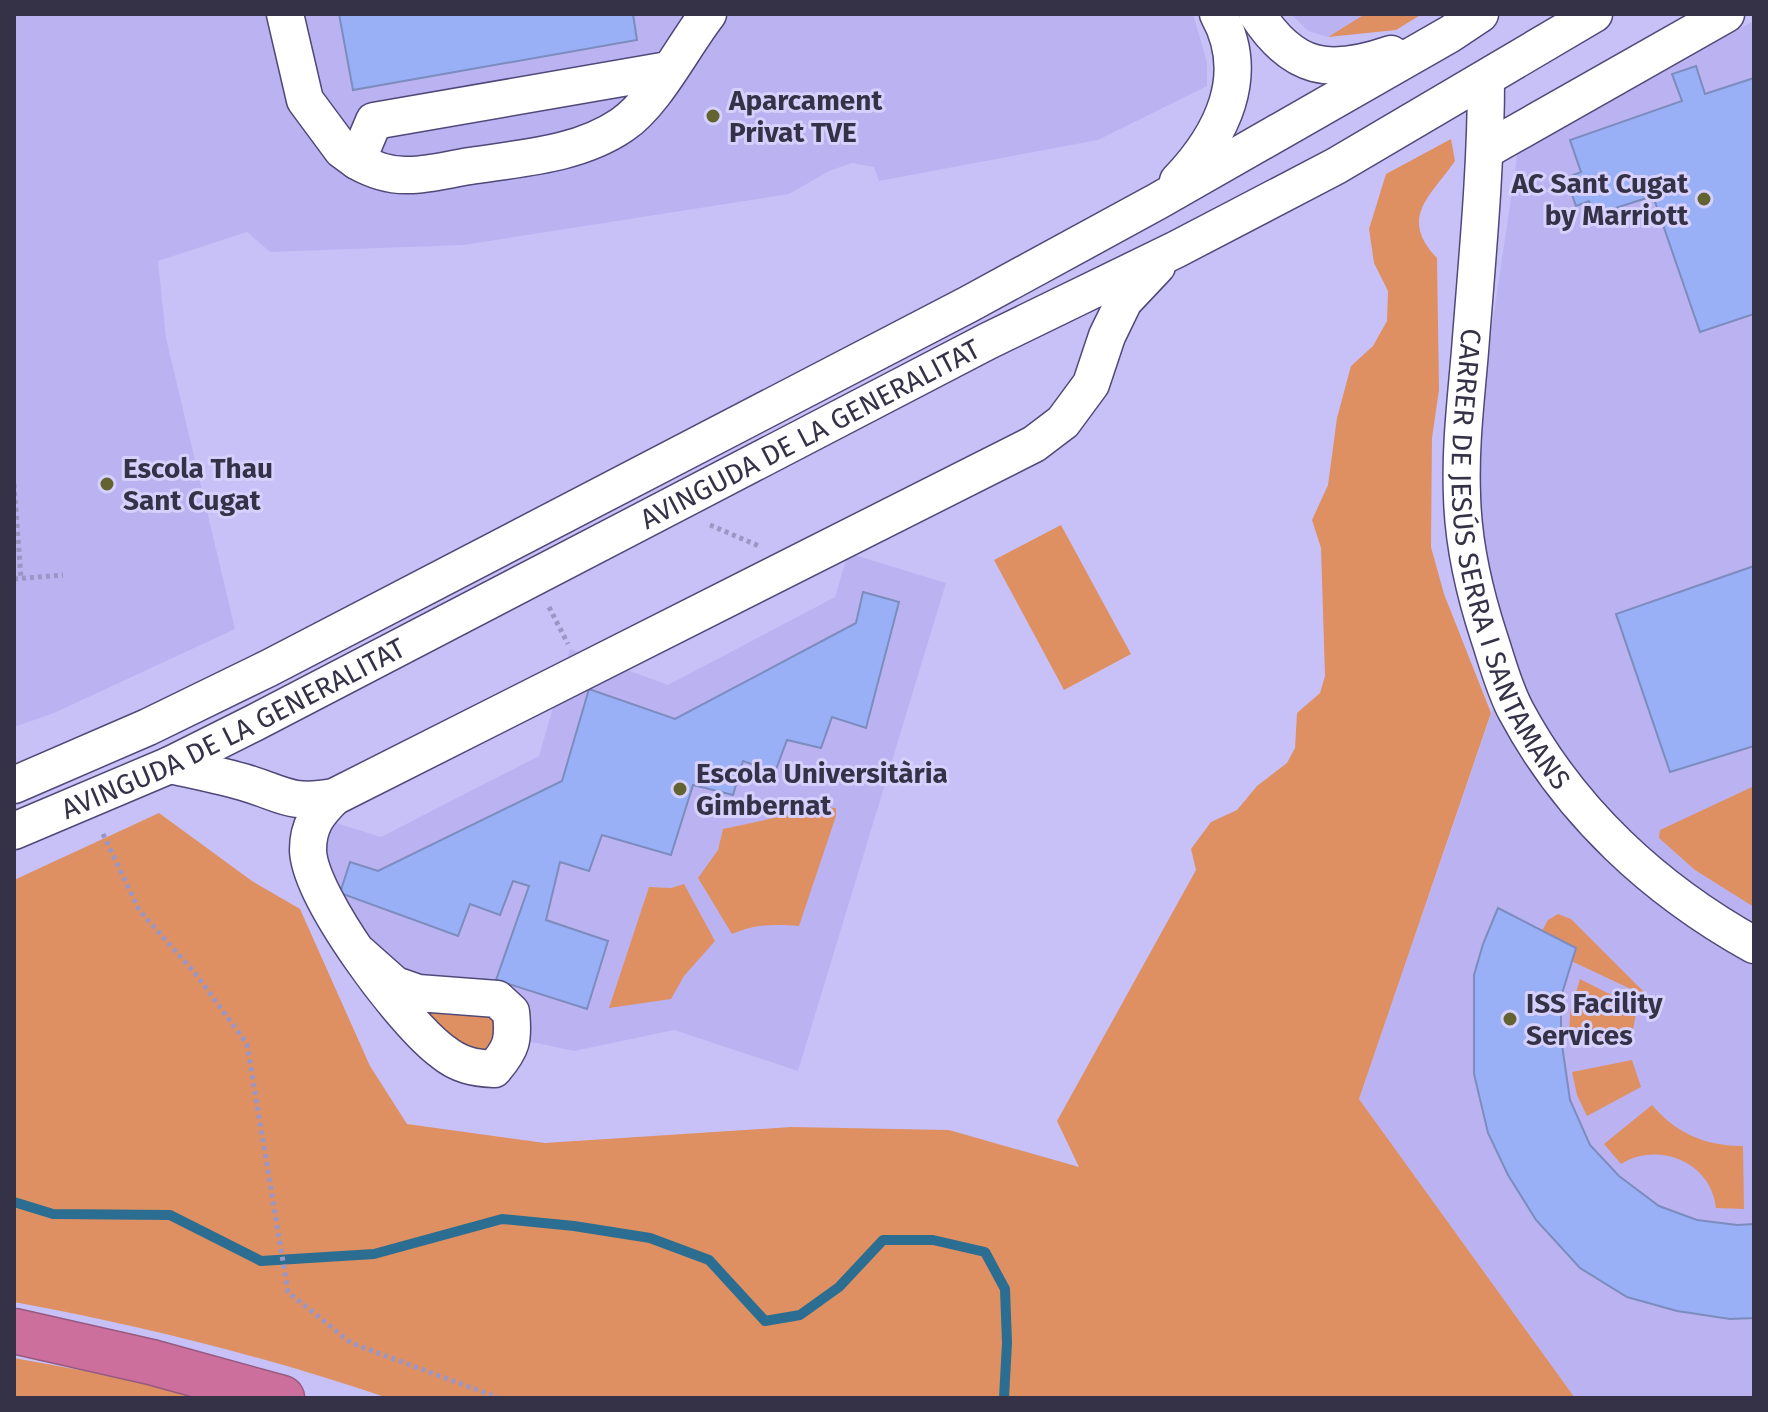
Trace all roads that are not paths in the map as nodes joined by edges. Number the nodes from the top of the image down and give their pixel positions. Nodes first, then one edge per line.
1 (285, 14) edge
2 (683, 14) edge
3 (708, 14) edge
4 (1218, 14) edge
5 (1257, 14) edge
6 (1480, 14) edge
7 (1594, 14) edge
8 (1726, 14) edge
9 (1450, 34) junction
10 (674, 60) junction
11 (1486, 79) junction
12 (1486, 150) junction
13 (357, 161) junction
14 (1158, 201) junction
15 (1177, 249) junction
16 (170, 765) junction
17 (14, 785) edge
18 (334, 797) junction
19 (14, 831) edge
20 (1754, 945) edge
21 (359, 953) dead end
22 (14, 1331) edge
23 (282, 1398) edge

1 - 13 street
2 - 10 street
3 - 10 street
4 - 14 street
5 - 9 street
6 - 9 street, AVINGUDA DE LA GENERALITAT
7 - 11 street, AVINGUDA DE LA GENERALITAT
8 - 12 street
9 - 14 street, AVINGUDA DE LA GENERALITAT
10 - 13 street
10 - 13 street
11 - 12 street, CARRER DE JESÚS SERRA I SANTAMANS
11 - 15 street, AVINGUDA DE LA GENERALITAT
12 - 20 street, CARRER DE JESÚS SERRA I SANTAMANS
14 - 17 street, AVINGUDA DE LA GENERALITAT
15 - 16 street, AVINGUDA DE LA GENERALITAT
15 - 18 street
16 - 18 street
16 - 19 street, AVINGUDA DE LA GENERALITAT
18 - 21 street
22 - 23 highway

